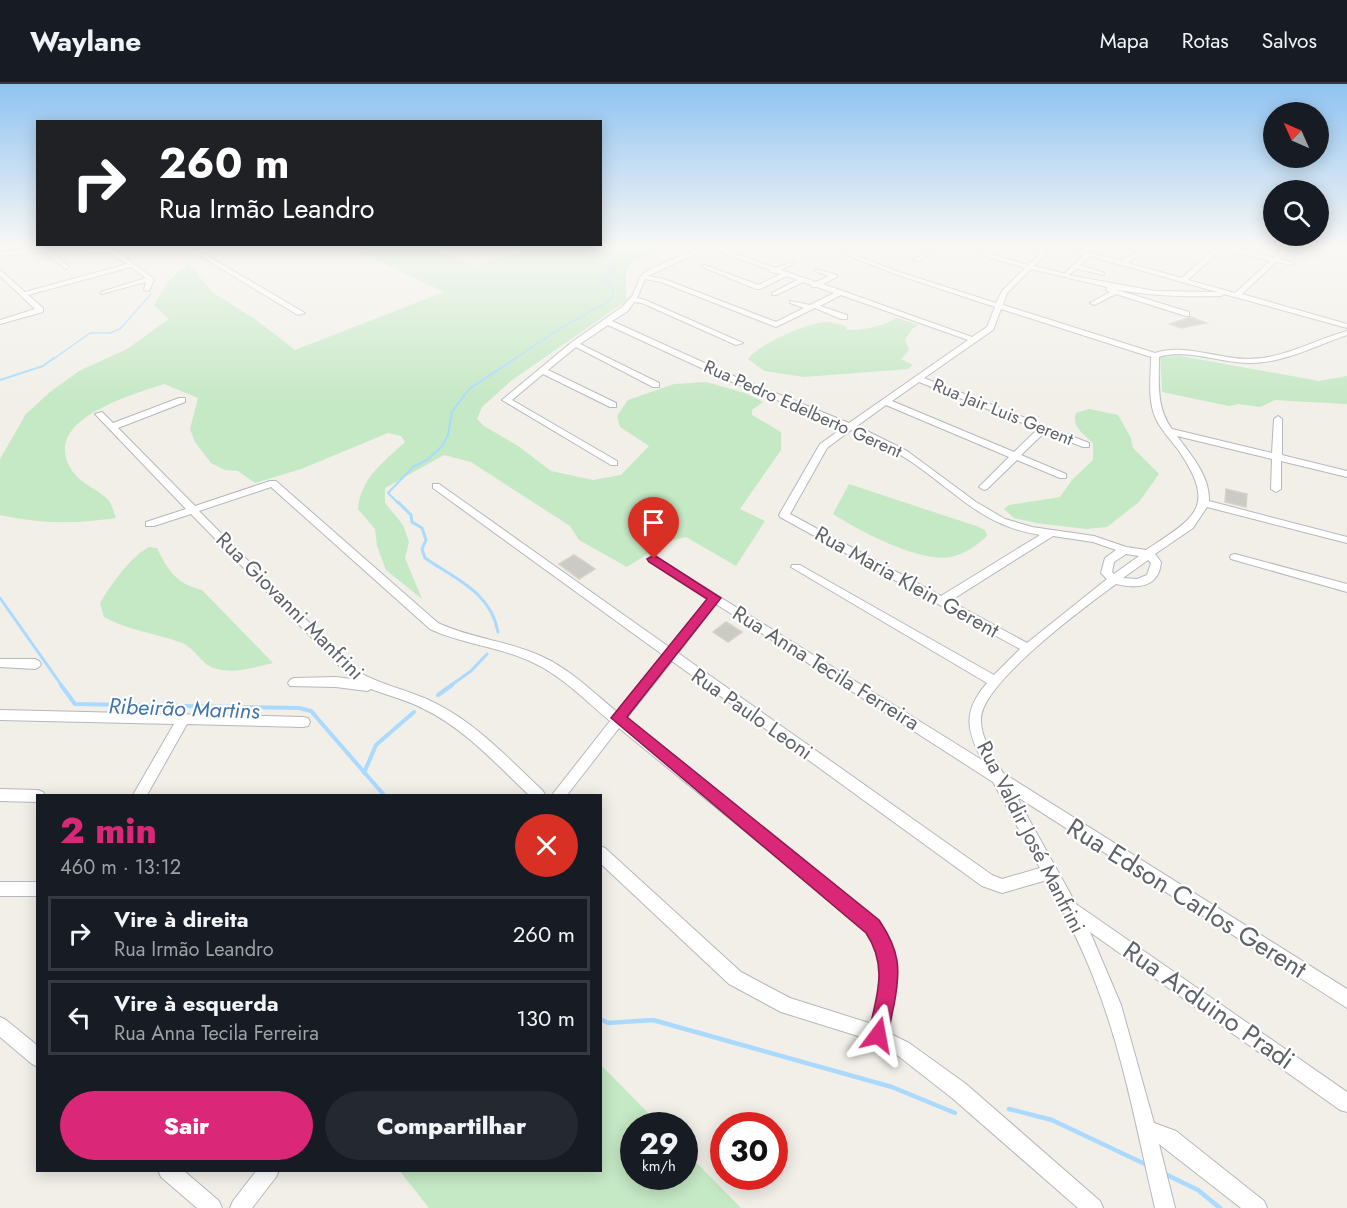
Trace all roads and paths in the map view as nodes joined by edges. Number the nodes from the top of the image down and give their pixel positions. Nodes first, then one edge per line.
1 (28, 297) edge
2 (274, 297) edge
3 (706, 297) edge
4 (831, 297) edge
5 (851, 297) edge
6 (972, 297) edge
7 (1002, 297) edge
8 (1105, 297) edge
9 (1133, 297) edge
10 (1246, 297) edge
11 (633, 300) joint
12 (792, 302) dead end
13 (1094, 303) dead end
14 (998, 306) junction
15 (813, 307) junction
16 (301, 313) dead end
17 (1186, 314) dead end
18 (844, 317) dead end
19 (0, 322) edge
20 (608, 322) junction
21 (1347, 326) edge
22 (1347, 333) edge
23 (974, 340) junction
24 (575, 344) junction
25 (739, 344) dead end
26 (1155, 356) junction
27 (542, 370) junction
28 (919, 379) junction
29 (656, 385) dead end
30 (183, 400) dead end
31 (886, 402) junction
32 (613, 405) dead end
33 (99, 414) dead end
34 (1278, 418) dead end
35 (112, 427) junction
36 (849, 427) junction
37 (1044, 428) junction
38 (1168, 431) junction
39 (1086, 445) dead end
40 (1015, 456) junction
41 (1277, 457) junction
42 (614, 464) dead end
43 (1347, 474) edge
44 (1063, 476) dead end
45 (436, 486) dead end
46 (984, 487) dead end
47 (1276, 489) dead end
48 (1204, 503) junction
49 (194, 510) junction
50 (150, 524) dead end
51 (1049, 534) junction
52 (1347, 540) edge
53 (1124, 550) junction
54 (1149, 554) junction
55 (1235, 557) dead end
56 (654, 559) dead end
57 (796, 567) dead end
58 (1113, 580) junction
59 (1347, 588) edge
60 (715, 598) junction
61 (942, 601) junction
62 (1029, 649) junction
63 (668, 654) junction
64 (0, 663) edge
65 (35, 664) dead end
66 (294, 682) dead end
67 (995, 682) junction
68 (378, 688) junction
69 (0, 715) edge
70 (618, 718) junction
71 (183, 720) junction
72 (303, 722) dead end
73 (998, 777) junction
74 (141, 794) edge
75 (537, 794) edge
76 (560, 794) edge
77 (0, 795) edge
78 (36, 796) edge
79 (602, 855) edge
80 (1049, 872) junction
81 (0, 888) edge
82 (36, 889) edge
83 (1070, 909) junction
84 (1347, 999) edge
85 (0, 1026) edge
86 (878, 1035) junction
87 (36, 1056) edge
88 (1347, 1103) edge
89 (1146, 1129) junction
90 (170, 1172) edge
91 (267, 1172) edge
92 (1163, 1199) edge
93 (212, 1208) edge
94 (240, 1208) edge
95 (1093, 1208) edge
96 (1257, 1208) edge

1 - 19 street
2 - 16 street
3 - 15 street
4 - 15 street
5 - 23 street
6 - 14 street
7 - 14 street
8 - 13 street
9 - 17 street
10 - 21 street
11 - 20 street
11 - 25 street
12 - 15 street
14 - 23 street
14 - 26 street
15 - 18 street
20 - 24 street
20 - 36 street, Rua Pedro Edelberto Gerent
22 - 26 street
23 - 28 street
24 - 27 street
24 - 29 street
26 - 38 street
27 - 32 street
27 - 42 street
28 - 31 street
28 - 37 street, Rua Jair Luis Gerent
30 - 35 street
31 - 36 street
31 - 40 street
33 - 35 street, Rua Giovanni Manfrini
34 - 41 street
35 - 49 street, Rua Giovanni Manfrini
36 - 51 street, Rua Pedro Edelberto Gerent
36 - 61 street, Rua Maria Klein Gerent
37 - 39 street, Rua Jair Luis Gerent
37 - 40 street
38 - 41 street
38 - 48 street
40 - 44 street
40 - 46 street
41 - 43 street
41 - 47 street
45 - 63 street, Rua Paulo Leoni
48 - 52 street
48 - 54 street, Rua Valdir José Manfrini
49 - 50 street
49 - 68 street, Rua Giovanni Manfrini
49 - 70 street
51 - 53 street, Rua Pedro Edelberto Gerent
51 - 61 street
53 - 54 street, Rua Pedro Edelberto Gerent
53 - 58 street
54 - 58 street, Rua Valdir José Manfrini
54 - 58 street
55 - 59 street
56 - 60 street, Rua Anna Tecila Ferreira
57 - 67 street
58 - 62 street, Rua Valdir José Manfrini
60 - 63 street
60 - 73 street, Rua Anna Tecila Ferreira
61 - 62 street, Rua Maria Klein Gerent
62 - 67 street, Rua Valdir José Manfrini
63 - 70 street
63 - 80 street, Rua Paulo Leoni
64 - 65 street
66 - 68 street
67 - 73 street, Rua Valdir José Manfrini
68 - 75 street, Rua Giovanni Manfrini
69 - 71 street
70 - 76 street
70 - 86 street
71 - 72 street
71 - 74 street
73 - 80 street, Rua Valdir José Manfrini
73 - 84 street, Rua Edson Carlos Gerent
77 - 78 street
79 - 86 street
80 - 83 street, Rua Valdir José Manfrini
81 - 82 street
83 - 88 street, Rua Arduino Pradi
83 - 89 street, Rua Valdir José Manfrini
85 - 87 street
86 - 95 street
89 - 92 street, Rua Valdir José Manfrini
89 - 96 street
90 - 93 street
91 - 94 street

